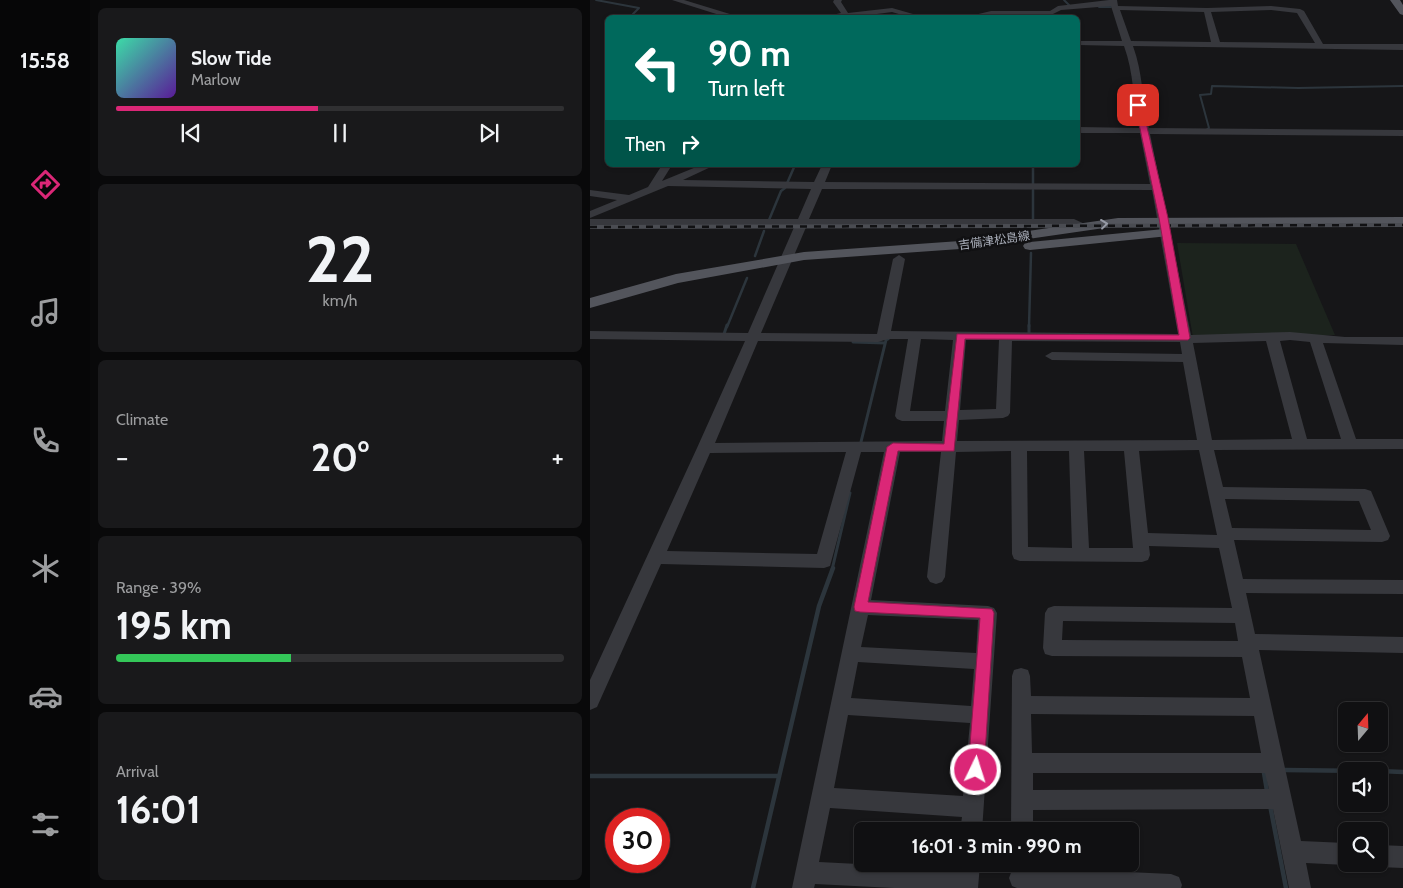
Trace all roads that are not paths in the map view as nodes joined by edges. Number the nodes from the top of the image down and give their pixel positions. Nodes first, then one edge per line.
1 (676, 0) edge
2 (838, 0) edge
3 (1396, 0) edge
4 (1114, 4) edge
5 (1207, 10) junction
6 (1403, 12) edge
7 (728, 15) edge
8 (846, 15) joint
9 (911, 15) edge
10 (982, 15) edge
11 (1080, 43) edge
12 (1127, 44) junction
13 (1216, 44) junction
14 (1320, 45) junction
15 (1403, 47) edge
16 (1080, 130) edge
17 (1144, 132) junction
18 (1403, 133) edge
19 (666, 167) edge
20 (705, 167) edge
21 (826, 167) edge
22 (667, 183) junction
23 (818, 186) junction
24 (1156, 187) junction
25 (652, 189) junction
26 (590, 193) edge
27 (630, 198) junction
28 (590, 215) edge
29 (1403, 221) edge
30 (590, 222) edge
31 (802, 222) junction
32 (1083, 226) junction
33 (1164, 227) junction
34 (1403, 232) edge
35 (900, 259) dead end
36 (785, 262) junction
37 (590, 303) edge
38 (590, 310) edge
39 (590, 335) edge
40 (882, 337) junction
41 (915, 337) junction
42 (960, 338) junction
43 (1006, 338) junction
44 (753, 339) junction
45 (1272, 339) junction
46 (1315, 340) junction
47 (1403, 340) edge
48 (1186, 344) junction
49 (1052, 356) dead end
50 (952, 415) junction
51 (1350, 444) junction
52 (1403, 444) edge
53 (1301, 445) junction
54 (1019, 446) junction
55 (1076, 446) junction
56 (1131, 446) junction
57 (1206, 446) junction
58 (859, 447) junction
59 (893, 447) junction
60 (706, 448) junction
61 (950, 448) junction
62 (1217, 493) junction
63 (1226, 538) junction
64 (1141, 539) junction
65 (1081, 555) junction
66 (656, 557) junction
67 (936, 577) dead end
68 (1236, 586) junction
69 (1403, 587) edge
70 (860, 607) junction
71 (1242, 616) junction
72 (1249, 645) junction
73 (1403, 645) edge
74 (850, 654) junction
75 (984, 662) junction
76 (1021, 676) dead end
77 (590, 701) edge
78 (1021, 705) junction
79 (840, 706) junction
80 (1262, 707) junction
81 (980, 715) junction
82 (1022, 763) junction
83 (1274, 763) junction
84 (821, 798) junction
85 (1273, 799) junction
86 (1023, 800) junction
87 (973, 807) junction
88 (972, 822) edge
89 (1022, 822) edge
90 (1292, 852) junction
91 (1338, 854) edge
92 (1388, 856) edge
93 (1403, 857) edge
94 (968, 877) edge
95 (1020, 877) edge
96 (805, 880) edge
97 (1171, 884) dead end
98 (1300, 888) edge

1 - 7 street
2 - 8 street
3 - 6 main road
4 - 5 street
4 - 10 street
4 - 12 street
5 - 13 street
5 - 14 street
8 - 9 street
11 - 12 street
12 - 13 street
12 - 17 street
13 - 14 street
14 - 15 street
16 - 17 street
17 - 18 street
17 - 24 street
19 - 25 street
20 - 22 street
21 - 23 street
22 - 23 street
22 - 25 street
23 - 24 street
23 - 31 street
24 - 33 street
25 - 27 street
26 - 27 street
27 - 28 street
29 - 33 main road, 吉備津松島線
30 - 31 street
31 - 32 street
31 - 36 street
32 -> 33 main road, 吉備津松島線
32 - 36 main road, 吉備津松島線
33 - 34 main road, 吉備津松島線
33 - 36 main road, 吉備津松島線
33 - 48 street
35 - 40 street
36 - 37 main road, 吉備津松島線
36 - 38 main road, 吉備津松島線
36 - 44 street
39 - 44 street
40 - 41 street
40 - 44 street
41 - 42 street
41 - 50 street
42 - 43 street
42 - 50 street
43 - 48 street
43 - 50 street
44 - 60 street
45 - 46 street
45 - 48 street
45 - 53 street
46 - 47 street
46 - 51 street
48 - 49 street
48 - 57 street
50 - 61 street
51 - 52 street
51 - 53 street
53 - 57 street
54 - 55 street
54 - 61 street
54 - 65 street
55 - 56 street
55 - 65 street
56 - 57 street
56 - 64 street
57 - 62 street
58 - 59 street
58 - 60 street
58 - 66 street
59 - 61 street
59 - 70 street
60 - 66 street
61 - 67 street
62 - 63 street
62 - 63 street
63 - 64 street
63 - 68 street
64 - 65 street
66 - 77 street
68 - 69 street
68 - 71 street
70 - 74 street
70 - 75 street
71 - 72 street
71 - 72 street
72 - 73 street
72 - 80 street
74 - 75 street
74 - 79 street
75 - 81 street
76 - 78 street
78 - 80 street
78 - 82 street
79 - 81 street
79 - 84 street
80 - 83 street
81 - 87 street
82 - 83 street
82 - 86 street
83 - 85 street
84 - 87 street
84 - 96 street
85 - 86 street
85 - 90 street
86 - 89 street
87 - 88 street
90 - 91 street
90 - 98 street
92 - 93 street
94 - 96 street
95 - 97 street

